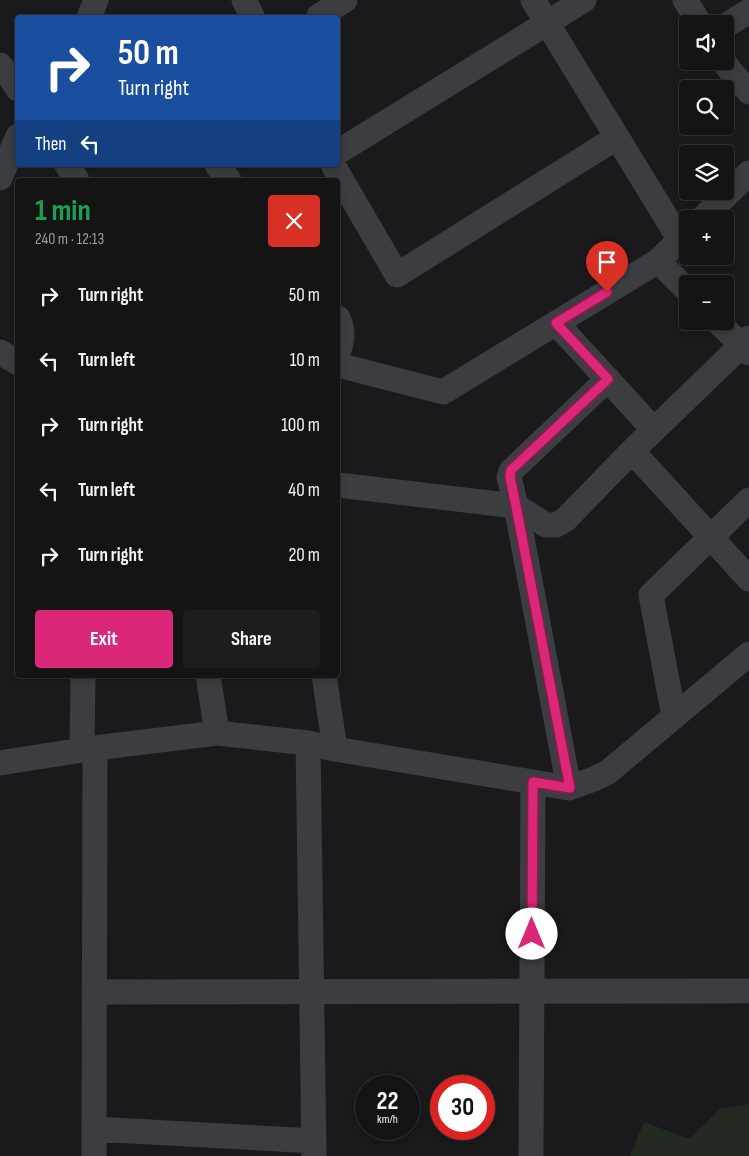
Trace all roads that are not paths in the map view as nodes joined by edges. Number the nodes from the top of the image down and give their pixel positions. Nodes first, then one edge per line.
1 (244, 0) edge
2 (345, 0) edge
3 (533, 0) edge
4 (584, 0) edge
5 (685, 0) edge
6 (318, 11) edge
7 (749, 11) edge
8 (252, 15) edge
9 (694, 15) edge
10 (734, 20) edge
11 (547, 24) junction
12 (0, 65) edge
13 (730, 70) edge
14 (15, 84) edge
15 (749, 92) edge
16 (616, 138) junction
17 (15, 143) edge
18 (340, 151) edge
19 (68, 167) edge
20 (219, 167) edge
21 (334, 167) edge
22 (749, 173) edge
23 (0, 178) edge
24 (76, 178) edge
25 (227, 178) edge
26 (711, 210) edge
27 (679, 229) edge
28 (679, 241) edge
29 (658, 261) junction
30 (679, 282) edge
31 (340, 322) edge
32 (556, 323) junction
33 (728, 330) edge
34 (746, 346) edge
35 (340, 347) edge
36 (0, 352) edge
37 (15, 361) edge
38 (340, 366) edge
39 (608, 379) junction
40 (654, 430) junction
41 (632, 451) junction
42 (340, 485) edge
43 (749, 500) edge
44 (516, 506) junction
45 (711, 537) junction
46 (749, 578) edge
47 (749, 654) edge
48 (83, 678) edge
49 (208, 678) edge
50 (324, 678) edge
51 (674, 717) junction
52 (217, 733) junction
53 (308, 743) junction
54 (88, 749) junction
55 (335, 749) junction
56 (0, 763) edge
57 (533, 782) junction
58 (570, 788) junction
59 (749, 991) edge
60 (94, 992) junction
61 (312, 992) junction
62 (532, 992) junction
63 (94, 1130) junction
64 (314, 1148) edge
65 (94, 1156) edge
66 (531, 1156) edge

1 - 8 street
2 - 6 street
3 - 11 street
4 - 11 street
5 - 9 street
7 - 10 street
11 - 16 street
11 - 18 street
12 - 14 street
13 - 15 street
16 - 21 street
16 - 27 street
17 - 23 street
19 - 24 street
20 - 25 street
22 - 26 street
28 - 29 street
29 - 30 street
29 - 32 street
31 - 35 street
32 - 38 street
32 - 39 street
33 - 34 street
34 - 40 street
36 - 37 street
39 - 40 street
39 - 44 street
40 - 41 street
41 - 44 street
41 - 45 street
42 - 44 street
43 - 45 street
44 - 58 street
45 - 46 street
45 - 51 street
47 - 51 street
48 - 54 street
49 - 52 street
50 - 55 street
51 - 58 street
52 - 53 street
52 - 54 street
53 - 55 street
53 - 61 street
54 - 56 street
54 - 60 street
55 - 57 street
57 - 58 street
57 - 62 street
59 - 62 street
60 - 61 street
60 - 63 street
61 - 62 street
61 - 64 street
62 - 66 street
63 - 64 street
63 - 65 street

